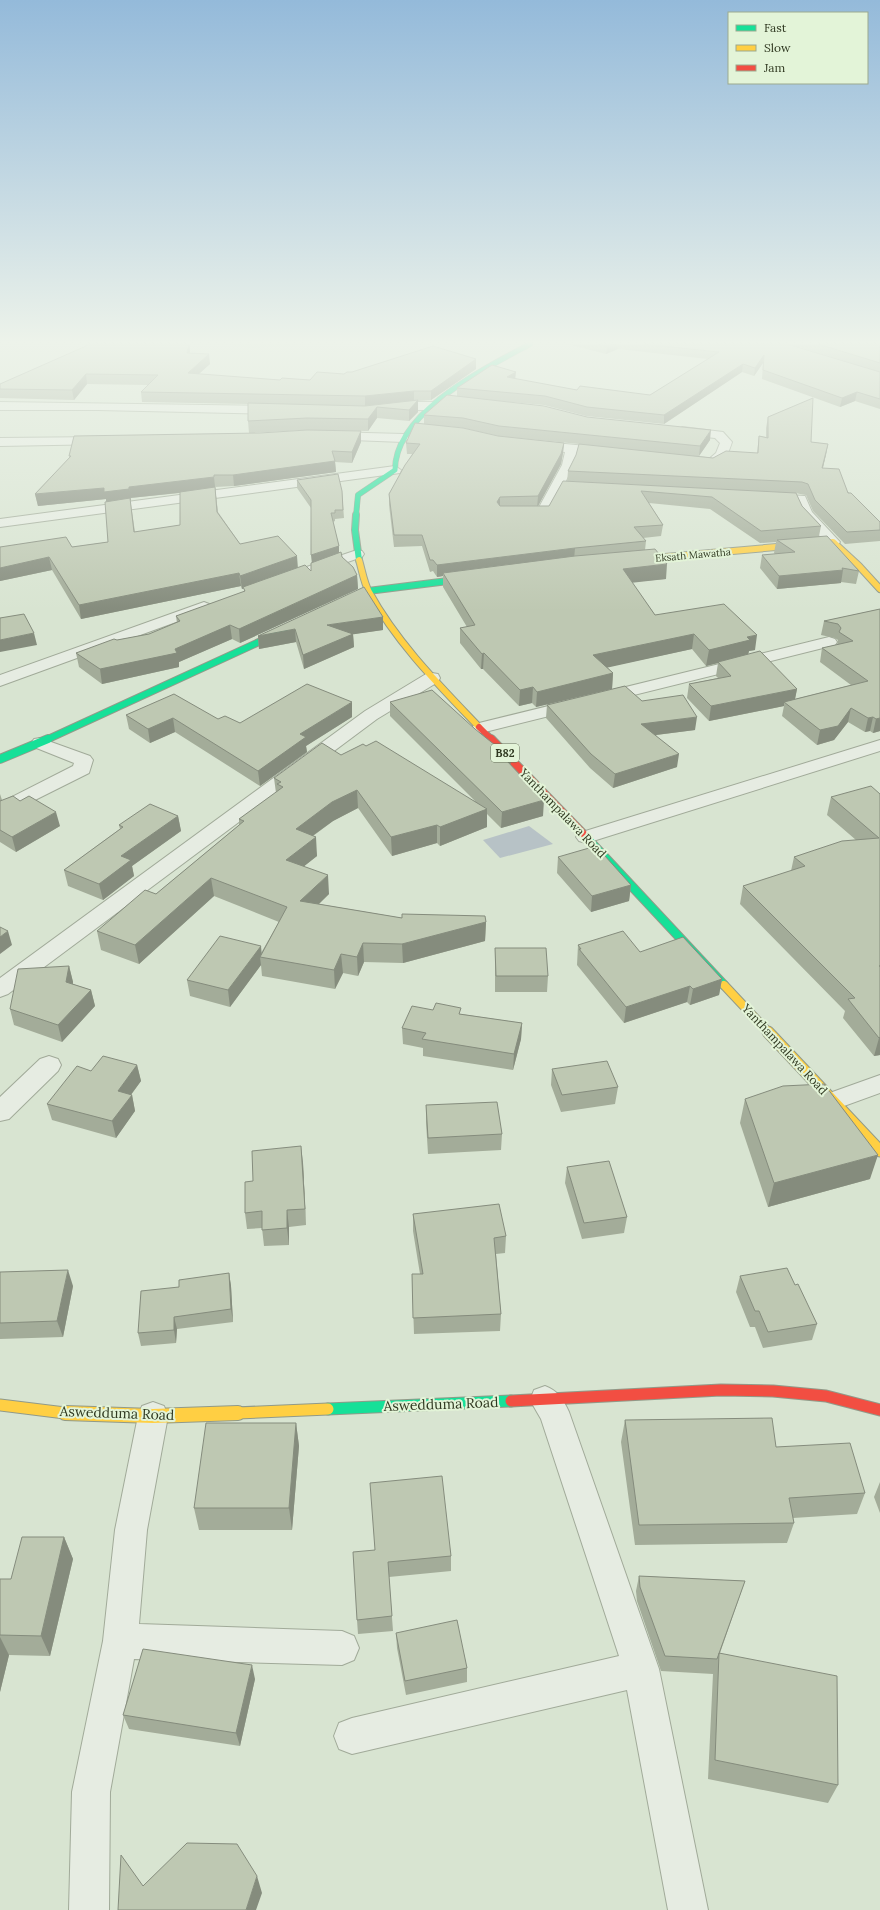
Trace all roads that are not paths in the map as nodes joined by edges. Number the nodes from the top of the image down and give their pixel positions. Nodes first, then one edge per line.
1 (407, 433) edge
2 (701, 433) edge
3 (316, 436) edge
4 (404, 438) junction
5 (118, 441) edge
6 (0, 442) edge
7 (520, 443) edge
8 (572, 448) junction
9 (619, 453) edge
10 (689, 460) edge
11 (395, 470) junction
12 (557, 488) junction
13 (572, 488) edge
14 (754, 497) edge
15 (513, 513) edge
16 (0, 523) edge
17 (833, 542) junction
18 (356, 554) junction
19 (621, 561) edge
20 (482, 577) edge
21 (267, 585) edge
22 (880, 589) edge
23 (368, 591) junction
24 (215, 604) edge
25 (339, 605) edge
26 (296, 624) edge
27 (829, 642) dead end
28 (432, 678) junction
29 (0, 681) edge
30 (481, 728) junction
31 (40, 743) junction
32 (880, 745) edge
33 (0, 759) edge
34 (0, 810) edge
35 (586, 837) junction
36 (0, 989) edge
37 (49, 1065) dead end
38 (880, 1084) edge
39 (834, 1101) junction
40 (0, 1112) edge
41 (880, 1151) edge
42 (545, 1400) junction
43 (0, 1406) edge
44 (880, 1410) edge
45 (152, 1416) junction
46 (120, 1641) junction
47 (342, 1648) dead end
48 (641, 1669) junction
49 (352, 1736) dead end
50 (89, 1910) edge
51 (688, 1910) edge

1 - 4 main road
2 - 10 street
3 - 4 street
4 - 11 main road
5 - 6 street
7 - 8 street
8 - 9 street
8 - 12 street
11 - 16 street
11 - 18 main road, Yanthampalawa Road / B82
12 - 13 street
12 - 15 street
14 - 17 street
17 - 19 main road, Eksath Mawatha
17 - 22 main road
18 - 21 street
18 - 23 main road, Yanthampalawa Road / B82
20 - 23 main road
23 - 25 main road
23 - 28 main road, Yanthampalawa Road / B82
24 - 29 street
26 - 31 main road
27 - 30 street
28 - 30 main road, Yanthampalawa Road / B82
28 - 36 street
30 - 35 main road, Yanthampalawa Road / B82
31 - 33 main road
31 - 34 street
32 - 35 street
35 - 39 main road, Yanthampalawa Road / B82
37 - 40 street
38 - 39 street
39 - 41 main road, Yanthampalawa Road / B82
42 - 44 main road, Aswedduma Road
42 - 45 main road, Aswedduma Road
42 - 48 street
43 - 45 main road, Aswedduma Road
45 - 46 street
46 - 47 street
46 - 50 street
48 - 49 street
48 - 51 street

